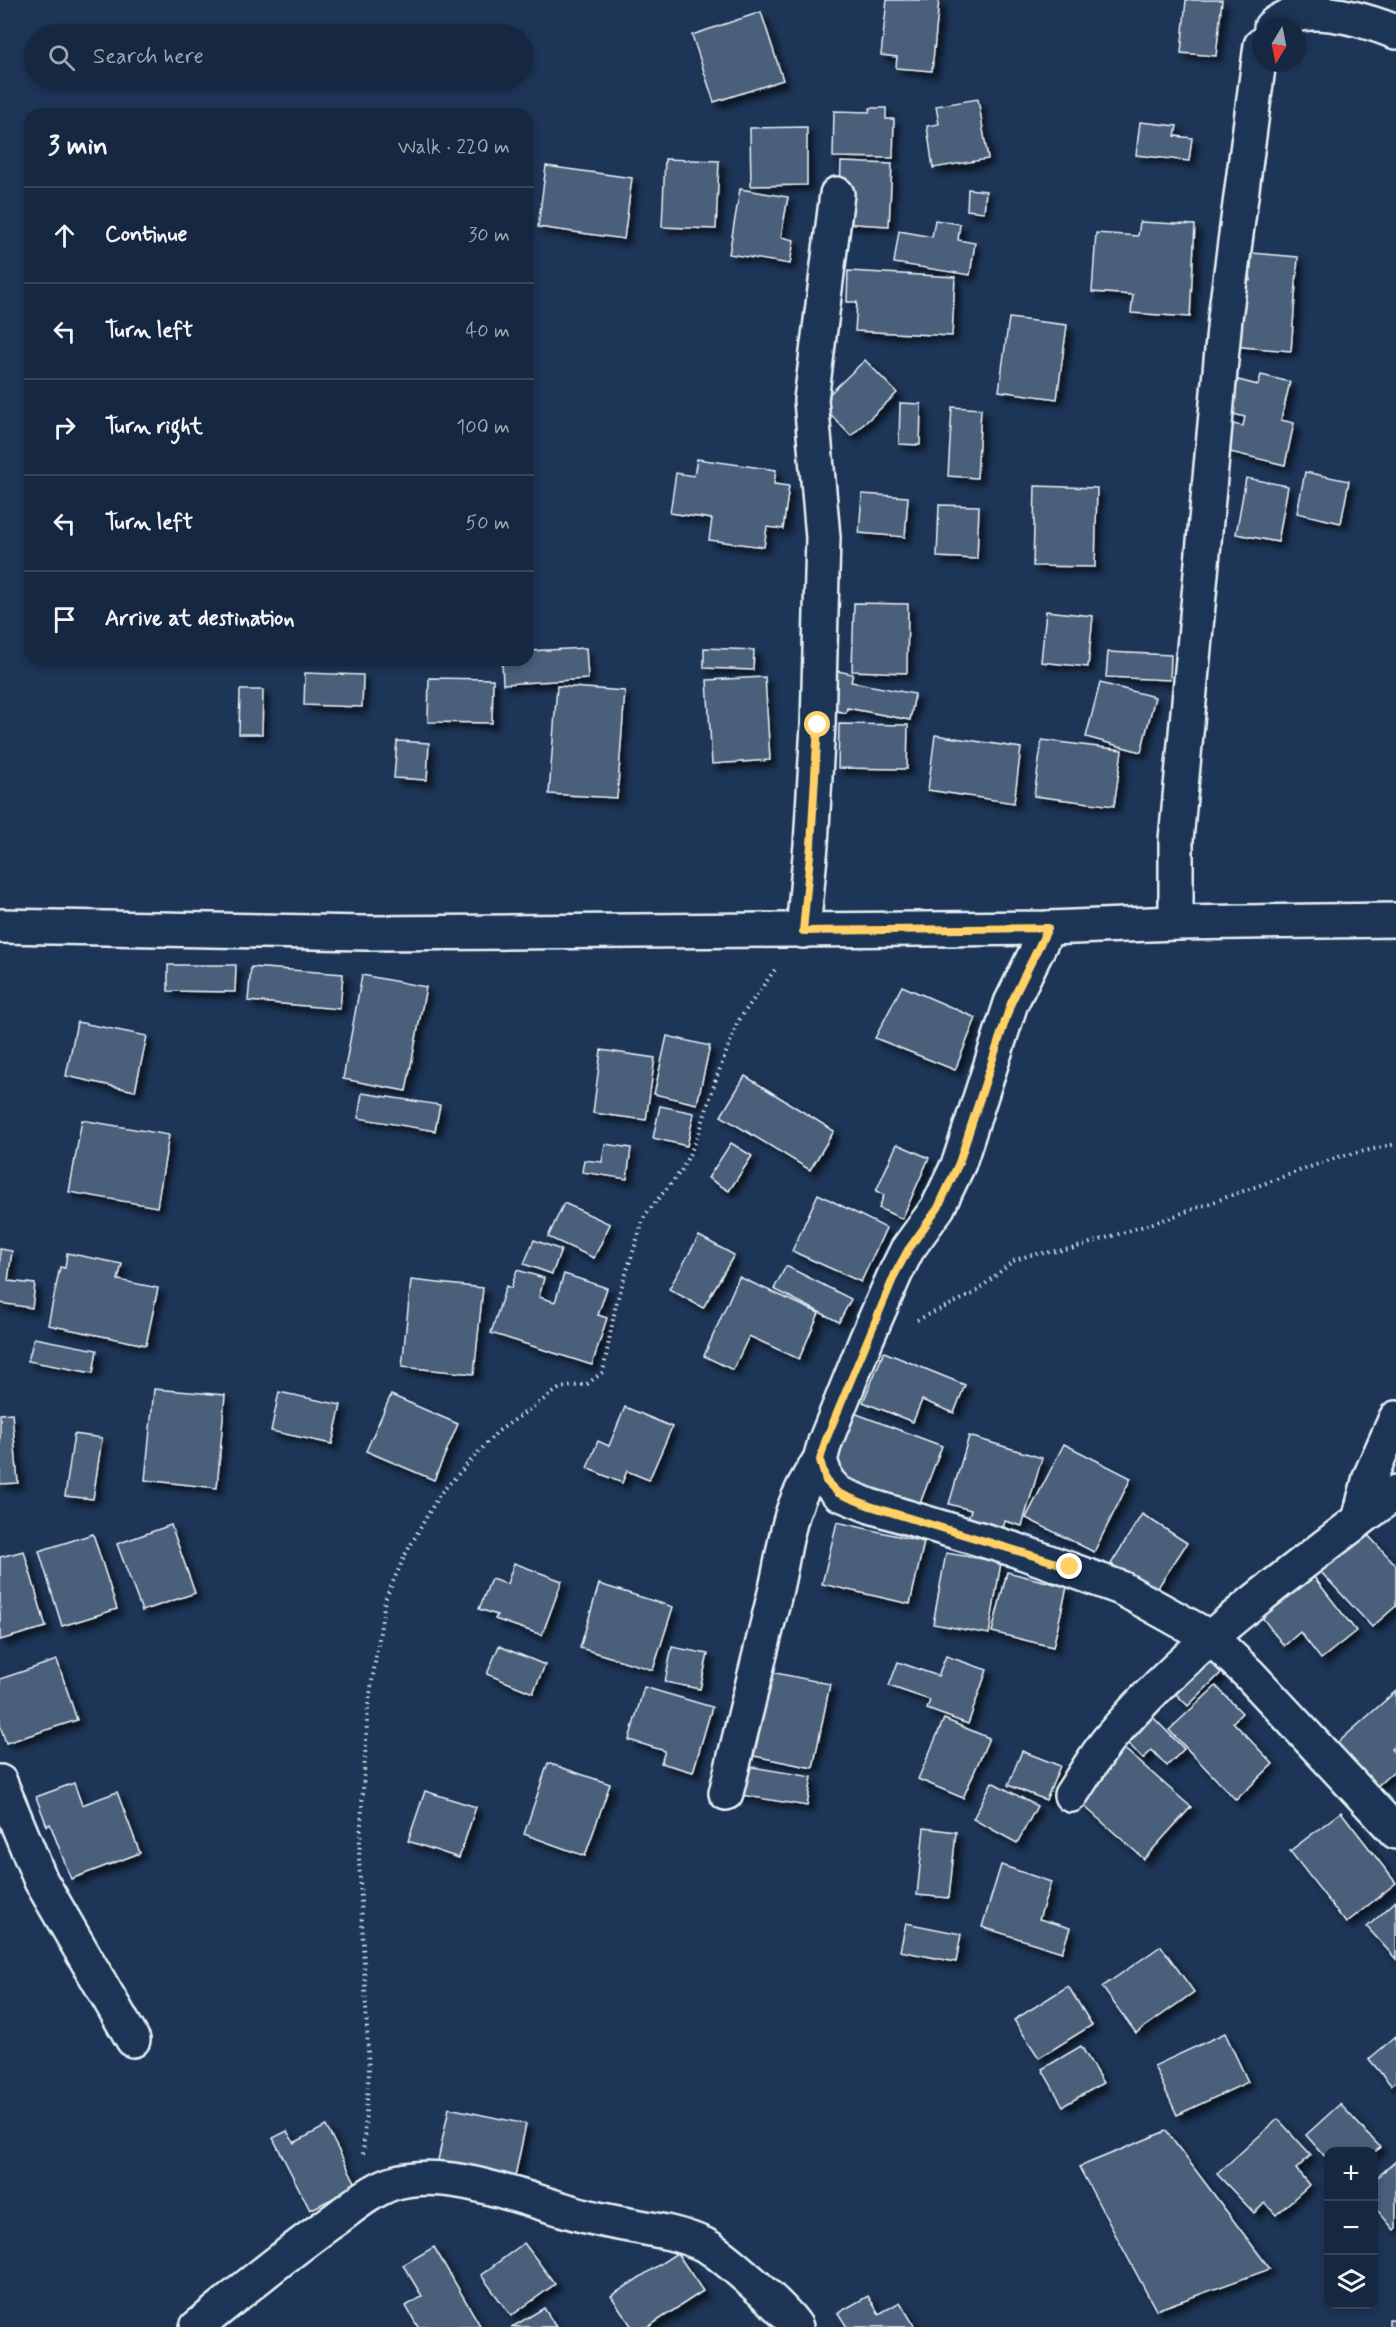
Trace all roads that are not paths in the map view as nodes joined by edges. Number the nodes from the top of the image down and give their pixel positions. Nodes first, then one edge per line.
1 (1283, 18) edge
2 (1396, 32) edge
3 (1257, 72) edge
4 (837, 194) dead end
5 (1396, 920) edge
6 (1176, 923) junction
7 (0, 927) edge
8 (1048, 928) junction
9 (803, 931) junction
10 (1396, 1418) edge
11 (820, 1460) junction
12 (1396, 1492) edge
13 (1359, 1520) junction
14 (1211, 1638) junction
15 (0, 1782) edge
16 (726, 1793) dead end
17 (1071, 1795) dead end
18 (1396, 1832) edge
19 (132, 2040) dead end
20 (197, 2327) edge
21 (796, 2327) edge

1 - 2 street
3 - 6 street
4 - 9 street
5 - 6 street
6 - 8 street
7 - 9 street
8 - 9 street
8 - 11 street
10 - 13 street
11 - 14 street
11 - 16 street
12 - 13 street
13 - 14 street
14 - 17 street
14 - 18 street
15 - 19 street
20 - 21 street

